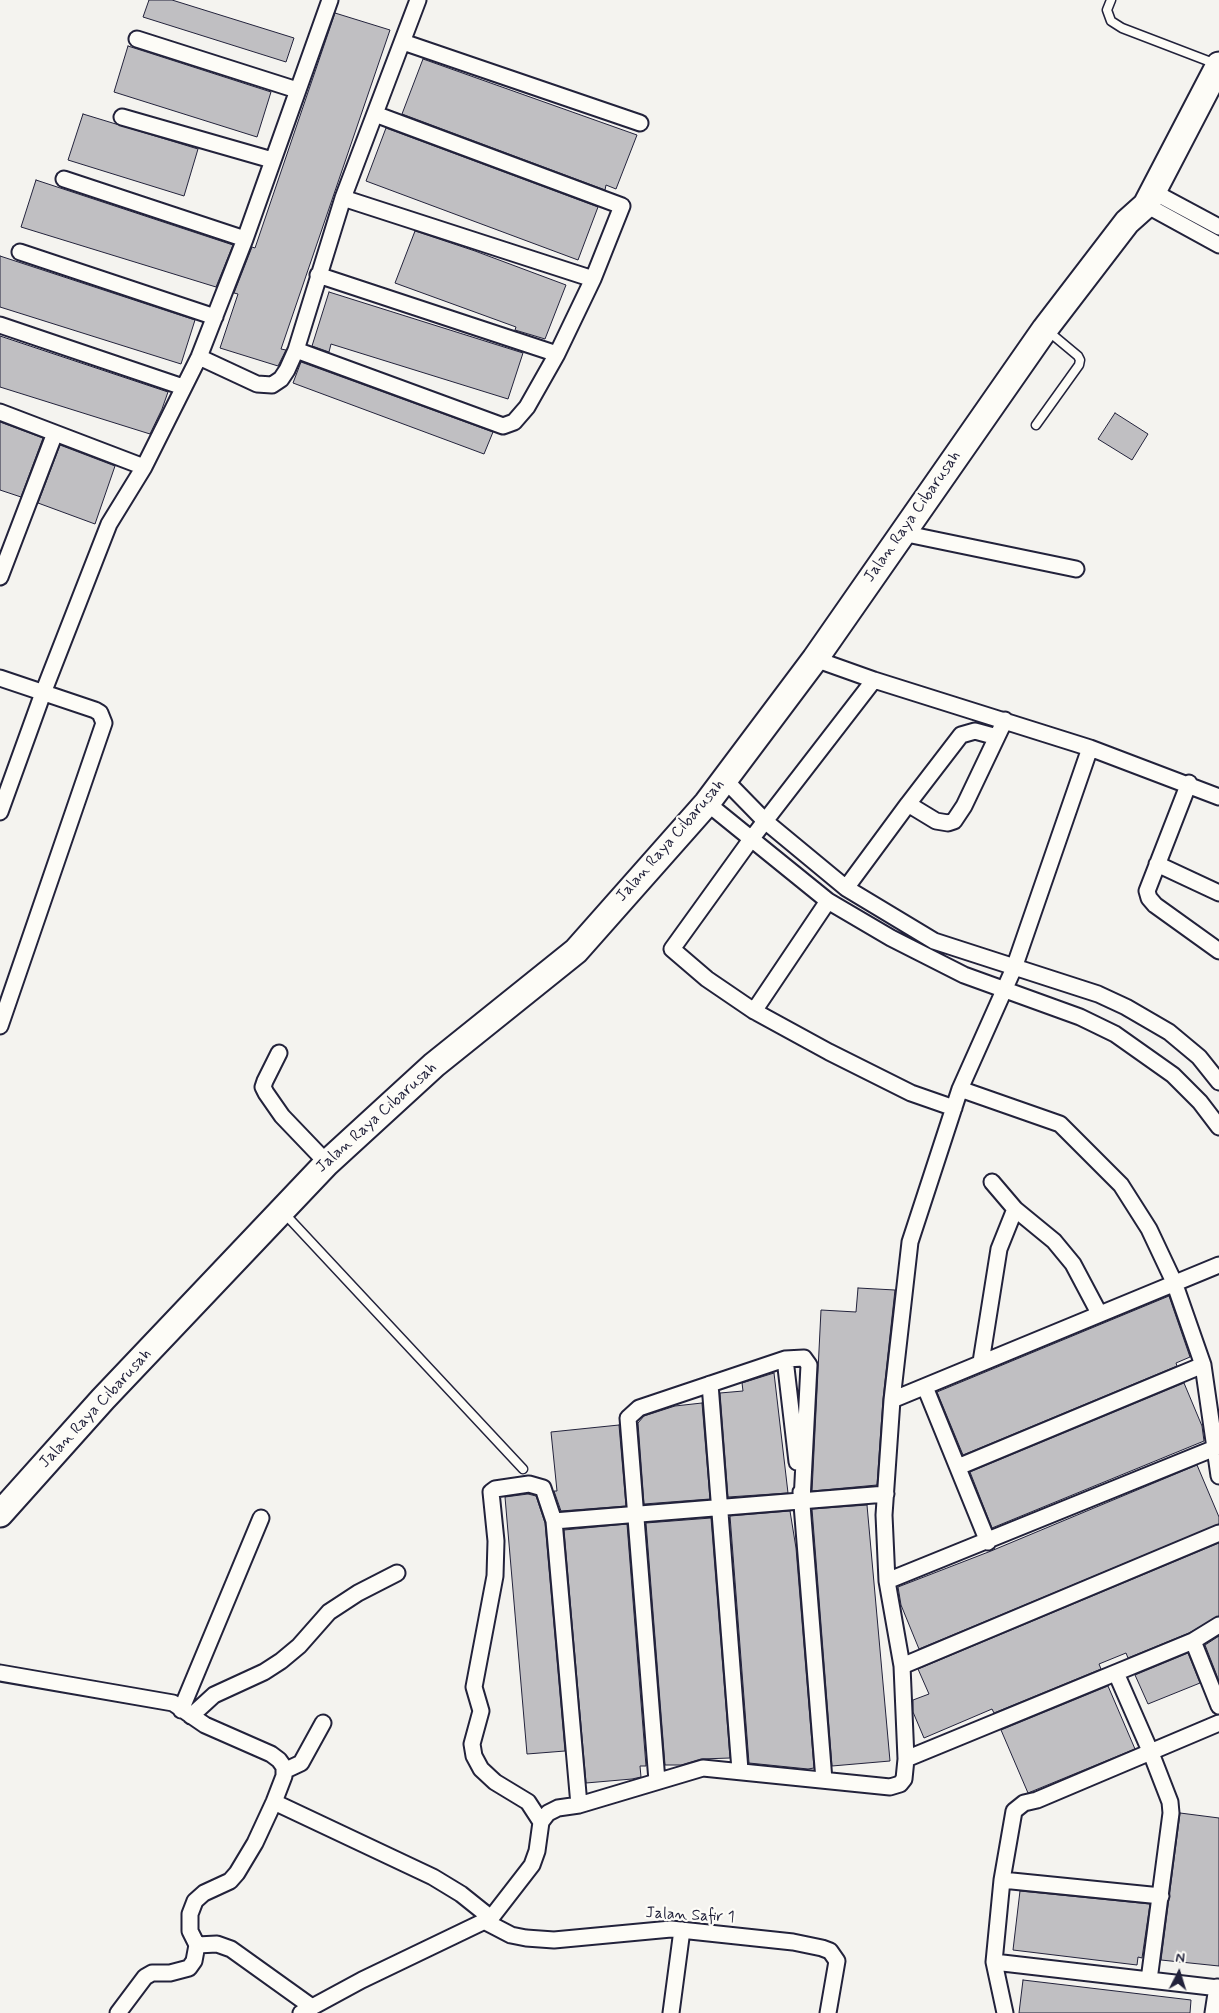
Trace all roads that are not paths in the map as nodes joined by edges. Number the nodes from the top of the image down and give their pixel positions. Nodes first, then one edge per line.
1 (330, 0) edge
2 (418, 0) edge
3 (1111, 0) edge
4 (137, 39) dead end
5 (403, 42) junction
6 (1219, 65) edge
7 (297, 90) junction
8 (375, 114) junction
9 (122, 117) dead end
10 (640, 123) dead end
11 (272, 160) junction
12 (64, 179) dead end
13 (343, 198) junction
14 (1149, 198) junction
15 (1219, 227) edge
16 (245, 238) junction
17 (1219, 245) edge
18 (20, 252) dead end
19 (318, 275) junction
20 (593, 279) junction
21 (215, 317) junction
22 (0, 326) edge
23 (1045, 329) junction
24 (296, 350) junction
25 (557, 354) junction
26 (198, 357) junction
27 (182, 387) junction
28 (0, 412) edge
29 (1036, 425) dead end
30 (55, 433) junction
31 (144, 467) junction
32 (902, 533) junction
33 (1076, 569) dead end
34 (0, 577) edge
35 (815, 659) junction
36 (0, 678) edge
37 (874, 680) junction
38 (43, 693) junction
39 (1005, 720) junction
40 (998, 737) junction
41 (1090, 748) junction
42 (725, 780) junction
43 (1189, 783) junction
44 (1219, 797) edge
45 (707, 803) junction
46 (908, 804) junction
47 (0, 812) edge
48 (765, 821) junction
49 (752, 838) junction
50 (1157, 864) junction
51 (846, 888) junction
52 (1219, 893) edge
53 (828, 901) junction
54 (1219, 951) edge
55 (1014, 968) junction
56 (1004, 989) junction
57 (754, 1011) junction
58 (0, 1026) edge
59 (279, 1053) dead end
60 (1219, 1082) edge
61 (960, 1089) junction
62 (954, 1108) junction
63 (1219, 1127) edge
64 (326, 1162) junction
65 (992, 1182) dead end
66 (1014, 1208) junction
67 (281, 1210) junction
68 (1219, 1265) edge
69 (1174, 1282) junction
70 (1099, 1313) junction
71 (784, 1359) junction
72 (981, 1362) junction
73 (1204, 1365) junction
74 (710, 1384) junction
75 (925, 1387) junction
76 (892, 1400) junction
77 (1215, 1448) junction
78 (958, 1467) junction
79 (523, 1469) dead end
80 (1219, 1476) edge
81 (886, 1494) junction
82 (802, 1502) junction
83 (719, 1509) junction
84 (1, 1512) edge
85 (635, 1515) junction
86 (261, 1518) dead end
87 (554, 1521) junction
88 (1219, 1533) edge
89 (988, 1542) junction
90 (397, 1573) dead end
91 (888, 1581) junction
92 (1219, 1625) edge
93 (1193, 1641) junction
94 (902, 1666) junction
95 (0, 1673) edge
96 (1116, 1673) junction
97 (1219, 1706) edge
98 (186, 1713) junction
99 (323, 1723) dead end
100 (1219, 1723) edge
101 (1151, 1753) junction
102 (906, 1759) junction
103 (740, 1770) junction
104 (284, 1771) junction
105 (657, 1780) junction
106 (824, 1780) junction
107 (274, 1802) junction
108 (579, 1805) junction
109 (541, 1822) junction
110 (1002, 1880) junction
111 (1161, 1896) junction
112 (489, 1920) junction
113 (682, 1930) junction
114 (197, 1945) junction
115 (994, 1962) junction
116 (1149, 1980) junction
117 (1218, 1988) edge
118 (307, 2010) edge
119 (118, 2013) edge
120 (671, 2013) edge
121 (828, 2013) edge
122 (1006, 2013) edge
123 (1213, 2013) edge

1 - 7 street
2 - 5 street
3 - 6 lane
4 - 7 street
5 - 8 street
5 - 10 street
6 - 14 main road, Jalan Raya Cibarusah
7 - 11 street
8 - 13 street
8 - 20 street
9 - 11 street
11 - 16 street
12 - 16 street
13 - 19 street
13 - 20 street
14 - 15 street
14 - 17 street
14 - 23 main road, Jalan Raya Cibarusah
16 - 21 street
18 - 21 street
19 - 24 street
19 - 25 street
20 - 25 street
21 - 26 street
22 - 27 street
23 - 29 lane
23 - 32 main road, Jalan Raya Cibarusah
24 - 25 street
24 - 26 street
26 - 27 street
27 - 31 street
28 - 30 street
30 - 31 street
30 - 34 street
31 - 38 street
32 - 33 street
32 - 35 main road, Jalan Raya Cibarusah
35 - 37 street
35 - 42 main road, Jalan Raya Cibarusah
36 - 38 street
37 - 39 street
37 - 48 street
38 - 47 street
38 - 58 street
39 - 40 street
39 - 41 street
40 - 46 street
40 - 46 street
41 - 43 street
41 - 55 street
42 - 45 main road, Jalan Raya Cibarusah
42 - 48 street
43 - 44 street
43 - 50 street
45 - 49 street
45 - 64 main road, Jalan Raya Cibarusah
46 - 51 street
48 - 49 street
48 - 51 street
49 - 53 street
49 - 57 street
50 - 52 street
50 - 54 street
51 - 55 street
53 - 56 street
53 - 57 street
55 - 56 street
55 - 60 street
56 - 61 street
56 - 63 street
57 - 62 street
59 - 64 street
61 - 62 street
61 - 69 street
62 - 76 street
64 - 67 main road, Jalan Raya Cibarusah
65 - 66 street
66 - 70 street
66 - 72 street
67 - 79 lane
67 - 84 main road, Jalan Raya Cibarusah
68 - 69 street
69 - 70 street
69 - 73 street
70 - 72 street
71 - 74 street
71 - 82 street
71 - 82 street
72 - 75 street
73 - 77 street
73 - 78 street
74 - 83 street
74 - 85 street
75 - 76 street
75 - 78 street
76 - 81 street
77 - 80 street
77 - 89 street
78 - 89 street
81 - 82 street
81 - 91 street
82 - 83 street
82 - 106 street
83 - 85 street
83 - 103 street
85 - 87 street
85 - 105 street
86 - 98 street
87 - 108 street
87 - 109 street
88 - 94 street
89 - 91 street
90 - 98 street
91 - 94 street
92 - 93 street
93 - 96 street
93 - 97 street
94 - 102 street
95 - 98 street
96 - 101 street
96 - 102 street
98 - 104 street
99 - 104 street
100 - 101 street
101 - 110 street
101 - 111 street
102 - 106 street
103 - 105 street
103 - 106 street
104 - 107 street
105 - 108 street
107 - 112 street, Jalan Safir 1
107 - 114 street
108 - 109 street
109 - 112 street
110 - 111 street
110 - 115 street
111 - 116 street
112 - 113 street, Jalan Safir 1
112 - 118 street
113 - 120 street
113 - 121 street, Jalan Safir 1
114 - 118 street
114 - 119 street
115 - 116 street
115 - 122 street
116 - 117 street
117 - 123 street

